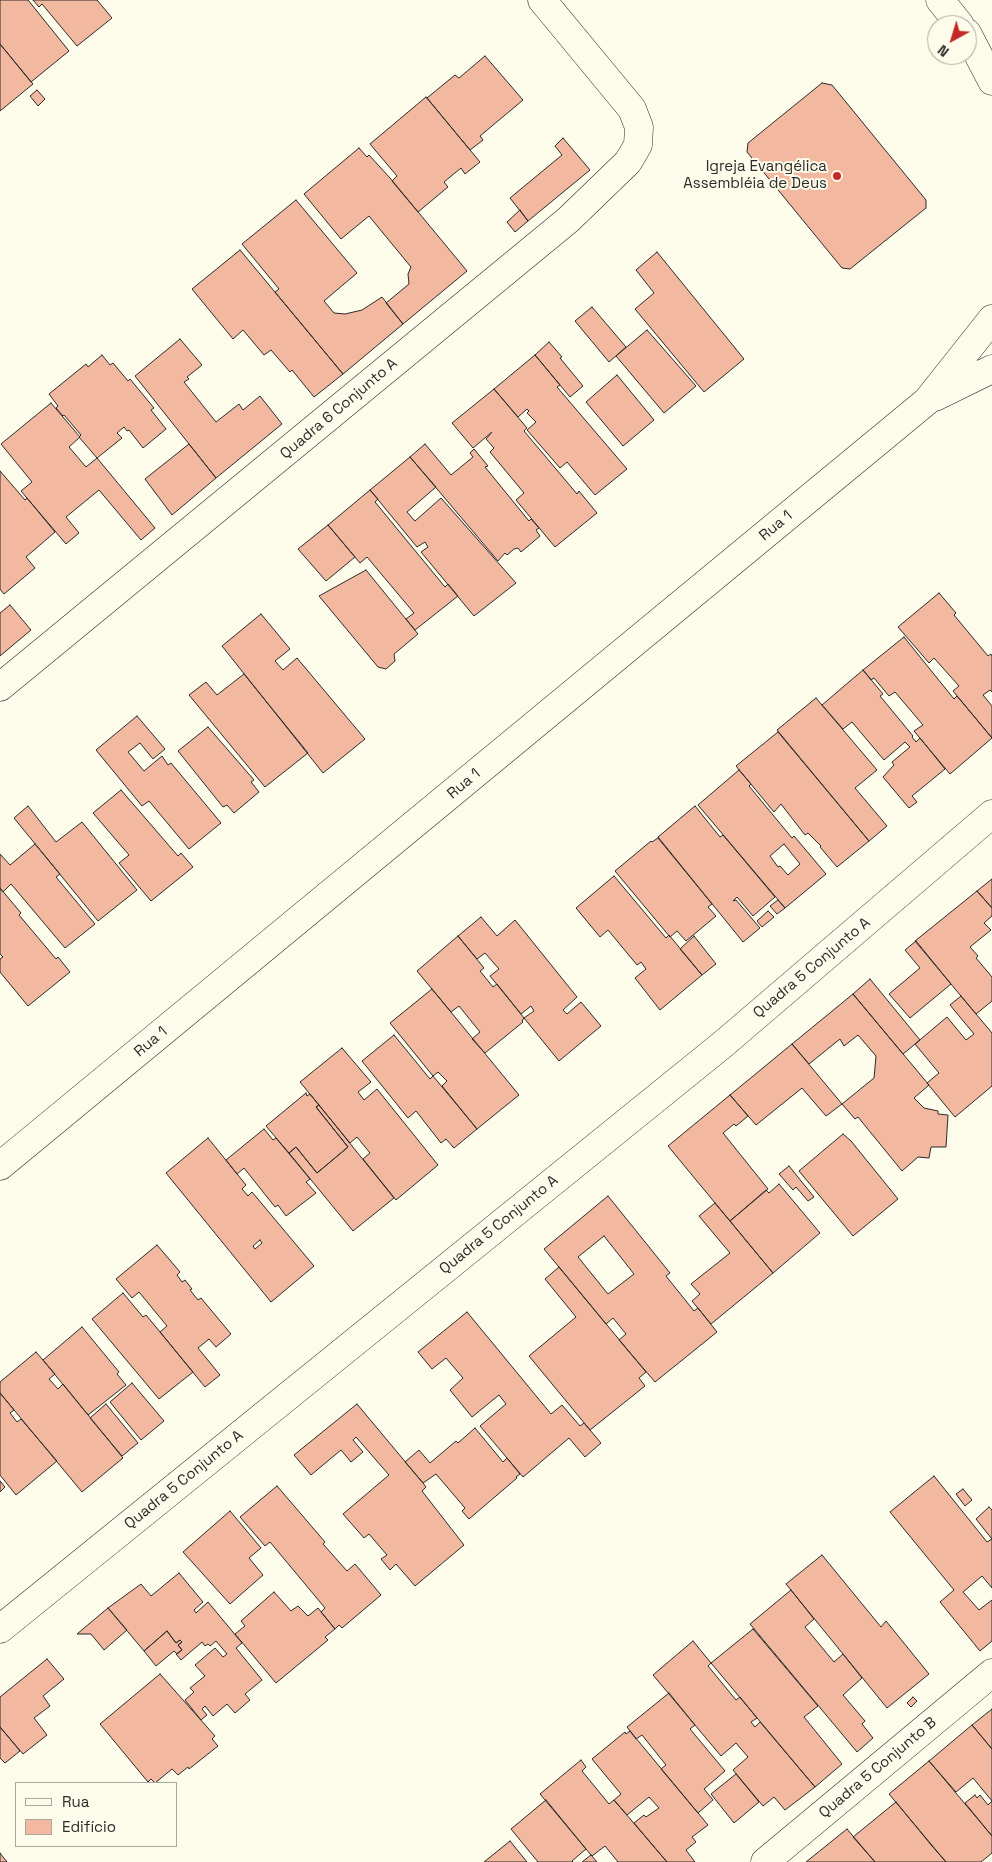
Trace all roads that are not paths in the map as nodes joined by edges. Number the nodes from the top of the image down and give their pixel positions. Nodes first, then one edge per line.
1 (542, 0) edge
2 (940, 0) edge
3 (952, 15) edge
4 (977, 40) edge
5 (992, 52) edge
6 (977, 53) edge
7 (992, 81) edge
8 (992, 319) edge
9 (992, 369) edge
10 (927, 402) junction
11 (0, 687) edge
12 (992, 814) edge
13 (0, 1166) edge
14 (0, 1629) edge
15 (992, 1673) edge
16 (765, 1862) edge

1 - 11 street, Quadra 6 Conjunto A
2 - 3 street
4 - 5 street
6 - 7 street
8 - 10 street
9 - 10 street
10 - 13 street, Rua 1
12 - 14 street, Quadra 5 Conjunto A
15 - 16 street, Quadra 5 Conjunto B

